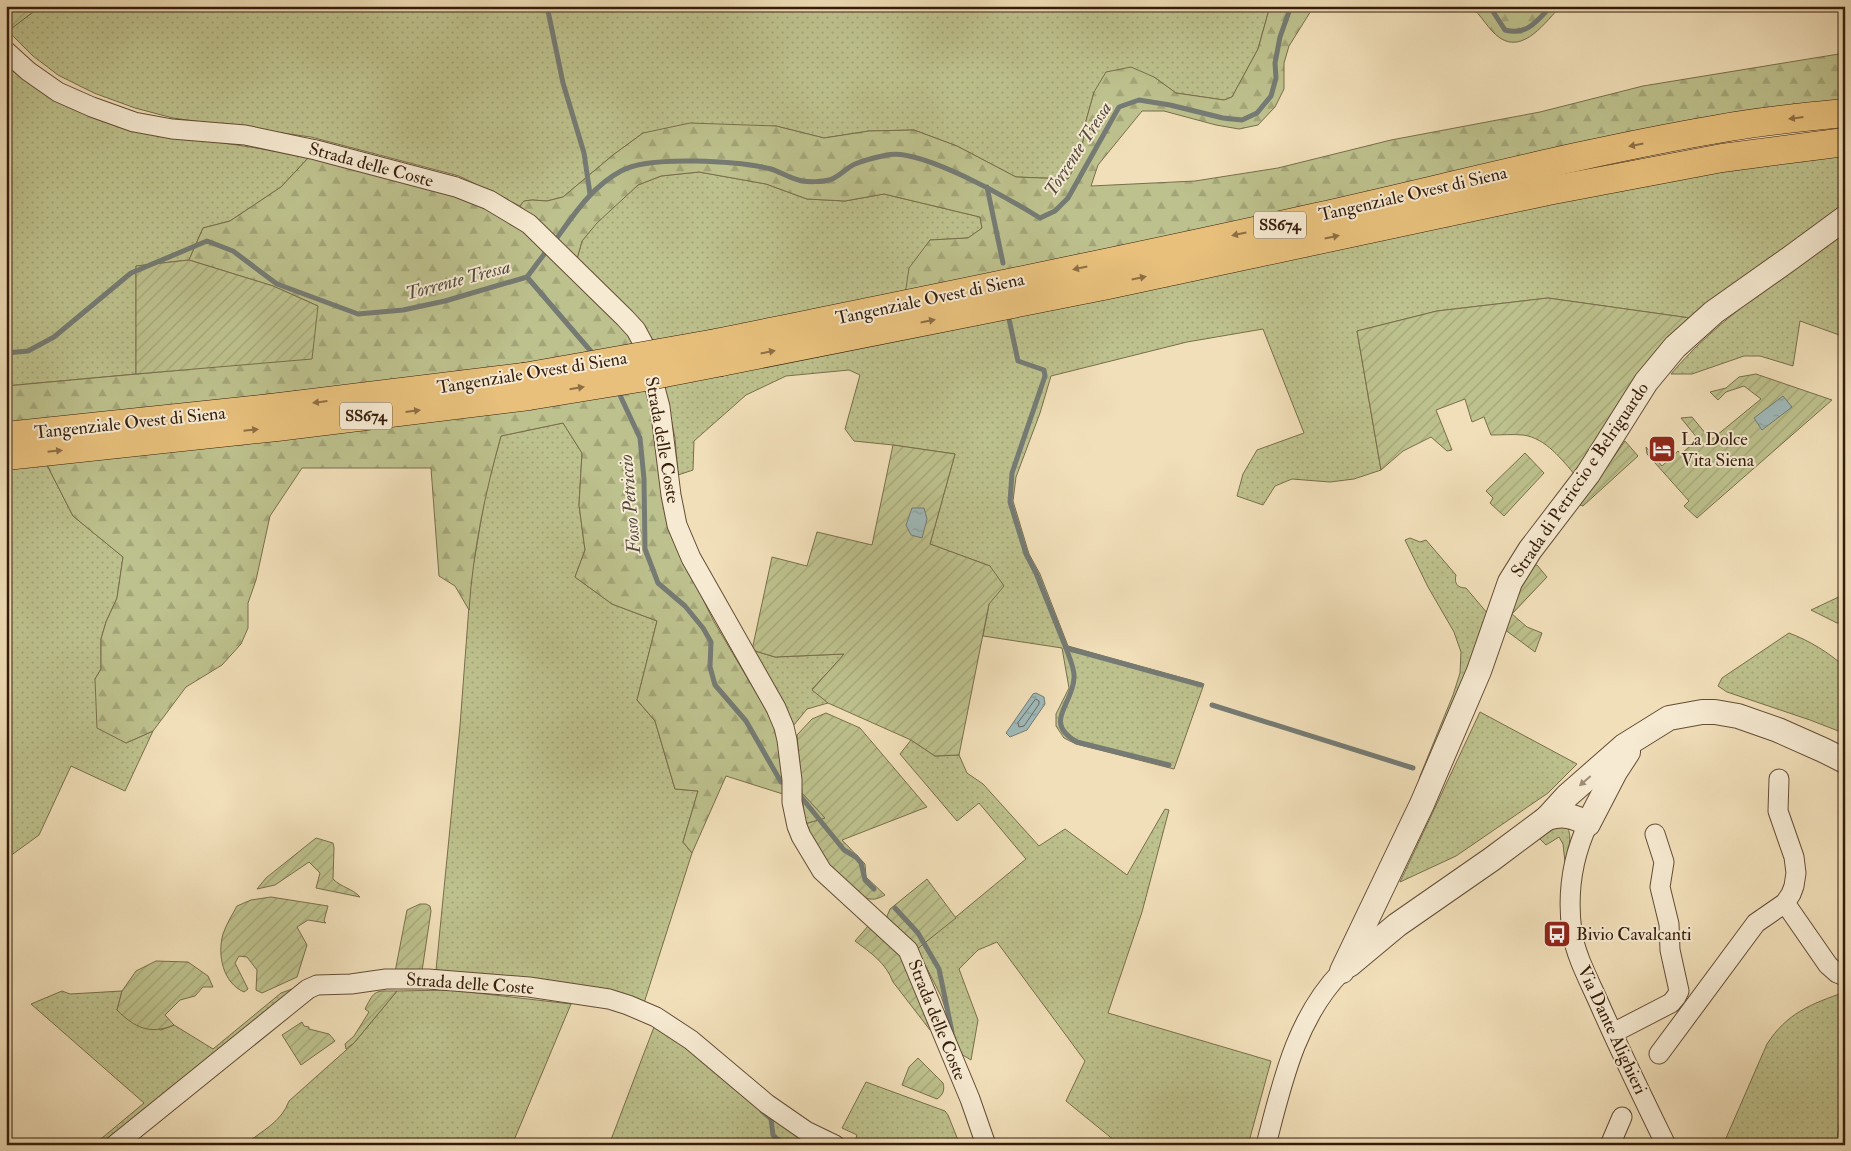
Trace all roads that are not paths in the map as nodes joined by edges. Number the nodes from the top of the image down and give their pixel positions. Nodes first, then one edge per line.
1 (6, 51) edge
2 (1845, 113) edge
3 (1845, 142) edge
4 (1845, 218) edge
5 (718, 352) junction
6 (203, 425) junction
7 (6, 436) edge
8 (6, 456) edge
9 (1650, 729) junction
10 (1845, 762) edge
11 (1779, 779) dead end
12 (1547, 818) junction
13 (1588, 824) junction
14 (1655, 834) dead end
15 (1377, 898) junction
16 (1785, 903) junction
17 (1397, 925) junction
18 (1342, 971) junction
19 (1845, 976) edge
20 (1612, 1034) junction
21 (1658, 1054) dead end
22 (1622, 1117) dead end
23 (114, 1145) edge
24 (835, 1145) edge
25 (986, 1145) edge
26 (1266, 1145) edge
27 (1610, 1145) edge
28 (1666, 1145) edge

1 - 25 street, Strada delle Coste
2 -> 5 highway, Tangenziale Ovest di Siena / SS674
5 -> 3 highway, Tangenziale Ovest di Siena / SS674
4 - 15 street, Strada di Petriccio e Belriguardo
5 - 6 highway, Tangenziale Ovest di Siena / SS674, bridge
6 - 7 highway, Tangenziale Ovest di Siena / SS674
8 -> 6 highway, Tangenziale Ovest di Siena / SS674
9 - 10 street, Via Dante Alighieri
9 -> 12 street, Via Dante Alighieri
9 - 13 street, Via Dante Alighieri
11 - 16 street
12 - 13 street
12 - 17 street, Via Dante Alighieri
13 - 20 street, Via Dante Alighieri
14 - 20 street
15 - 17 street
15 - 18 street, Strada di Petriccio e Belriguardo
16 - 19 street
16 - 21 street
17 - 18 street, Strada di Petriccio e Belriguardo
18 - 26 street, Strada di Petriccio e Belriguardo
20 - 28 street, Via Dante Alighieri
22 - 27 street
23 - 24 street, Strada delle Coste

